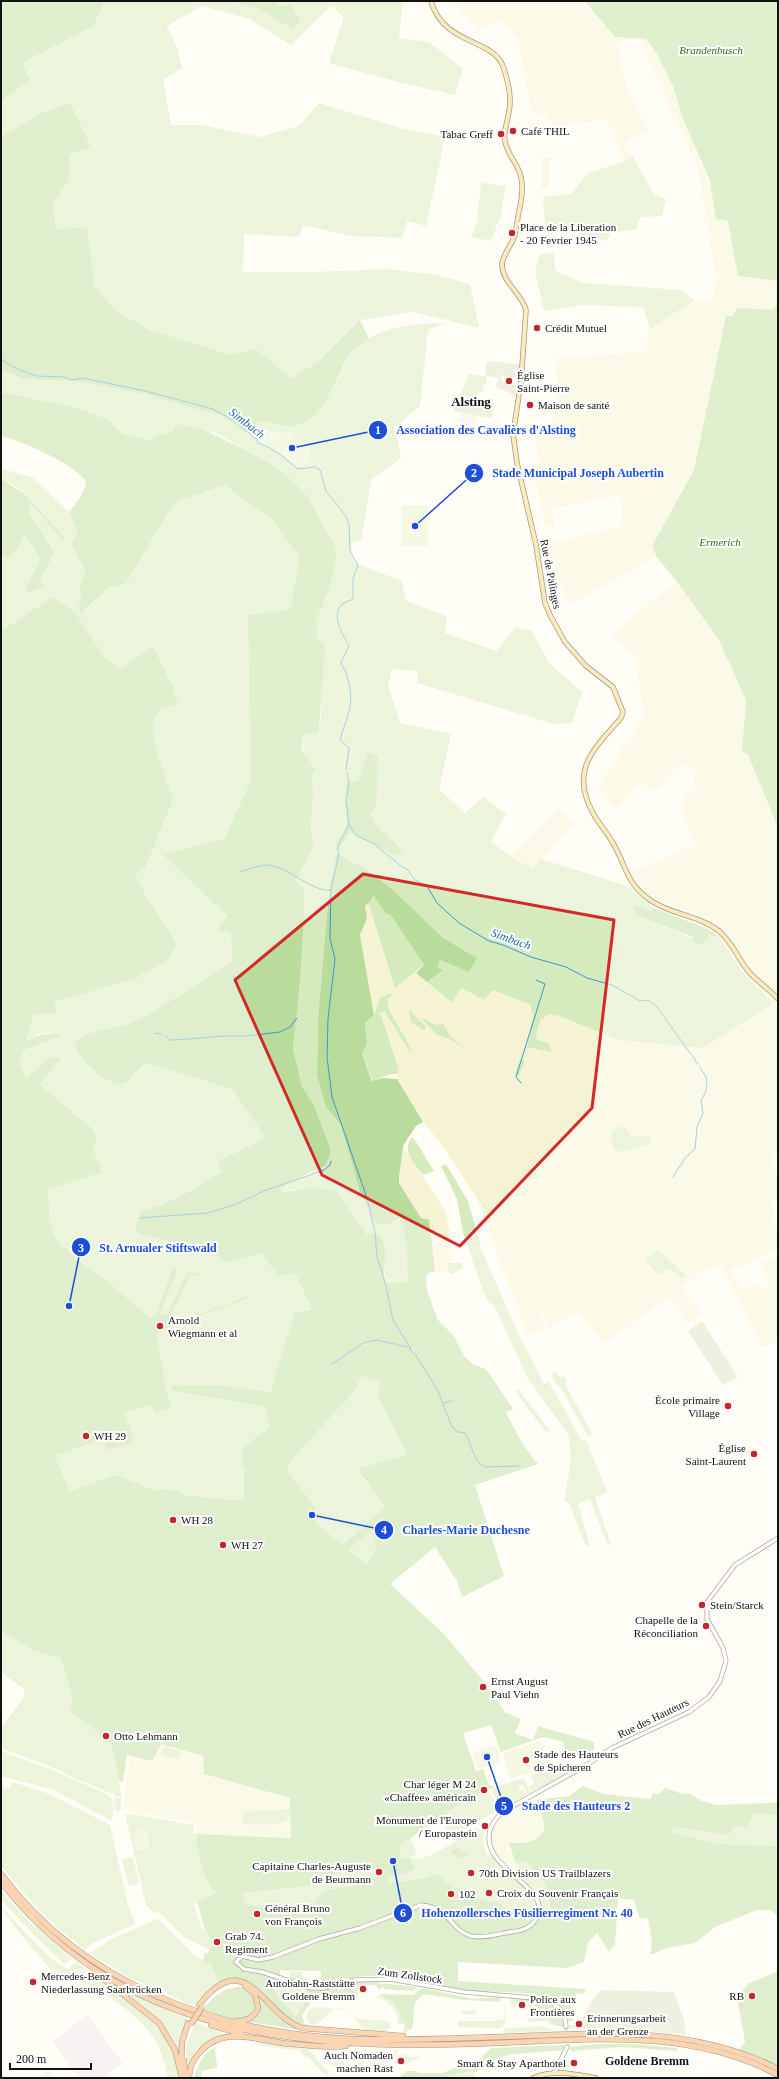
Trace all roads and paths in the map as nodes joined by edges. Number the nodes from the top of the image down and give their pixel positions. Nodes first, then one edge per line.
1 (431, 1) edge
2 (778, 999) edge
3 (778, 1538) edge
4 (1, 1874) edge
5 (1, 1882) edge
6 (84, 1962) junction
7 (239, 1966) joint
8 (200, 2006) junction
9 (191, 2016) junction
10 (220, 2019) junction
11 (190, 2023) junction
12 (566, 2028) tunnel mouth
13 (276, 2031) junction
14 (317, 2031) junction
15 (254, 2038) junction
16 (413, 2039) junction
17 (684, 2041) junction
18 (354, 2044) junction
19 (702, 2045) junction
20 (567, 2047) tunnel mouth
21 (778, 2069) edge
22 (555, 2072) junction
23 (778, 2075) edge
24 (182, 2078) edge
25 (185, 2078) edge
26 (189, 2078) edge
27 (533, 2078) edge
28 (596, 2078) edge

1 - 2 main road, Rue de Palinges
3 - 7 street, Rue des Hauteurs
4 - 10 highway
5 - 6 highway
6 - 9 highway
6 - 24 highway
7 - 12 street, Zum Zollstock
8 - 10 highway
8 - 11 highway, bridge
8 - 14 highway
9 - 15 highway
9 - 18 highway
10 - 13 highway
11 - 24 highway
11 - 25 highway
13 - 14 highway
13 - 16 highway
14 - 16 highway
15 - 18 highway
15 - 26 highway
16 - 17 highway
17 - 18 highway
17 - 19 highway
19 - 21 highway
19 - 23 highway
20 - 22 street
22 - 27 main road
22 - 28 main road

